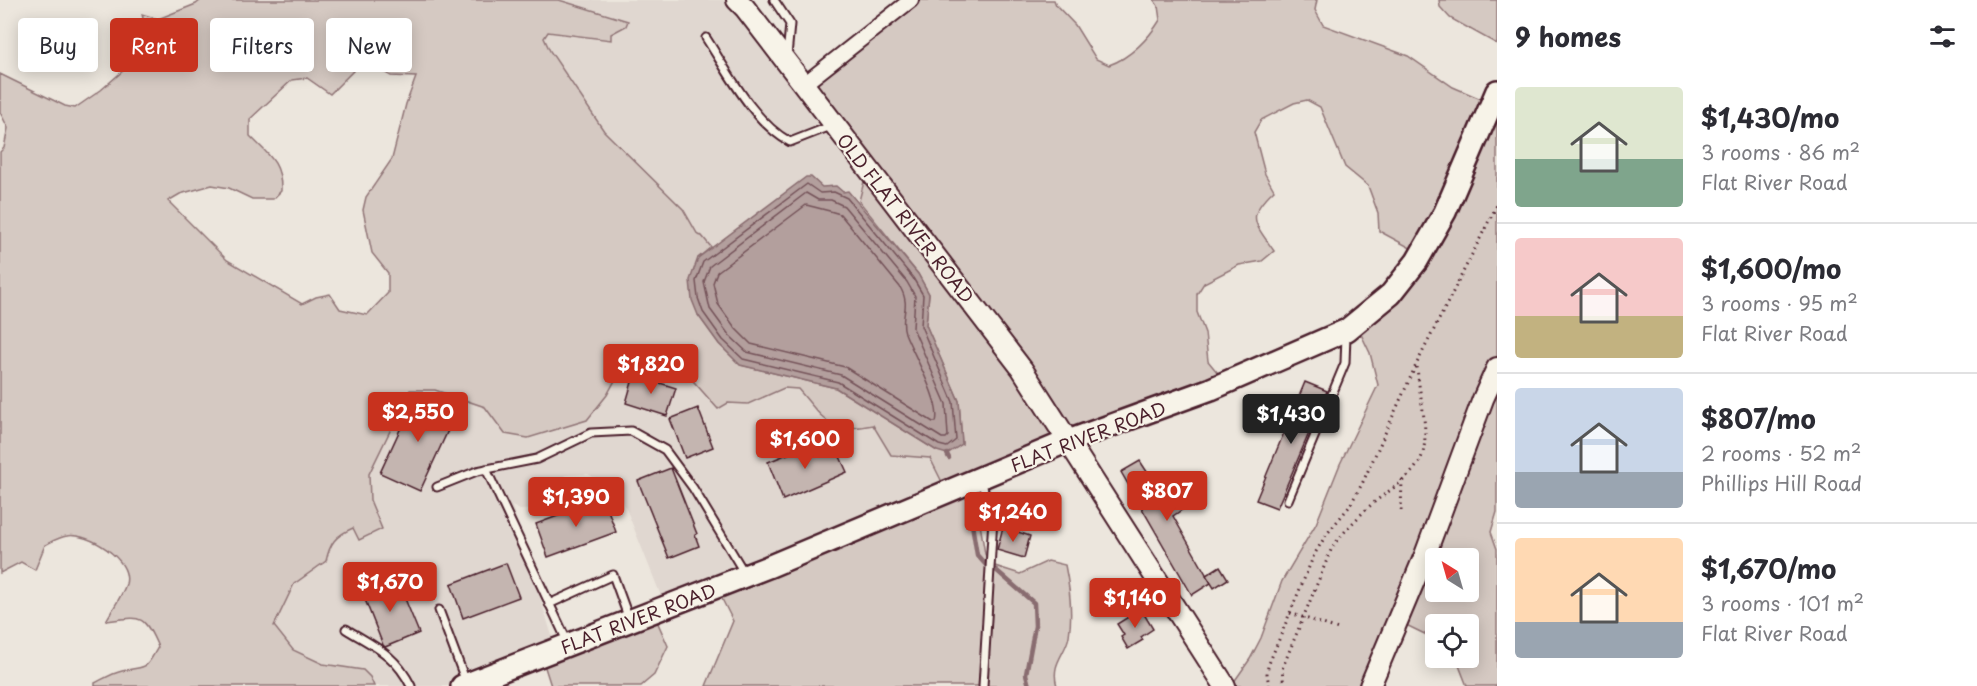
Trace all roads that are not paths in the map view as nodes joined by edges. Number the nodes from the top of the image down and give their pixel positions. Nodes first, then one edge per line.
1 (737, 0) edge
2 (774, 0) edge
3 (911, 0) edge
4 (706, 38) dead end
5 (786, 62) junction
6 (803, 85) junction
7 (1497, 92) edge
8 (834, 125) junction
9 (1347, 330) junction
10 (1497, 368) edge
11 (1068, 441) junction
12 (486, 469) junction
13 (981, 478) junction
14 (436, 487) dead end
15 (1288, 500) dead end
16 (746, 576) junction
17 (549, 604) junction
18 (439, 610) dead end
19 (630, 621) junction
20 (346, 629) dead end
21 (569, 646) junction
22 (465, 685) edge
23 (411, 686) edge
24 (983, 686) edge
25 (1225, 686) edge
26 (1370, 686) edge

1 - 5 street, OLD FLAT RIVER ROAD
2 - 5 lane
3 - 6 street
4 - 8 lane
5 - 6 street, OLD FLAT RIVER ROAD
6 - 8 street, OLD FLAT RIVER ROAD
7 - 9 main road, FLAT RIVER ROAD
8 - 11 street, OLD FLAT RIVER ROAD
9 - 11 main road, FLAT RIVER ROAD
9 - 15 lane
10 - 26 street
11 - 13 main road, FLAT RIVER ROAD
11 - 25 street, OLD FLAT RIVER ROAD
12 - 14 lane
12 - 16 lane
12 - 17 lane
13 - 16 main road, FLAT RIVER ROAD
13 - 24 lane
16 - 19 main road, FLAT RIVER ROAD
17 - 19 lane
17 - 21 lane
18 - 22 lane
19 - 21 main road, FLAT RIVER ROAD
20 - 23 lane
21 - 22 main road, FLAT RIVER ROAD

